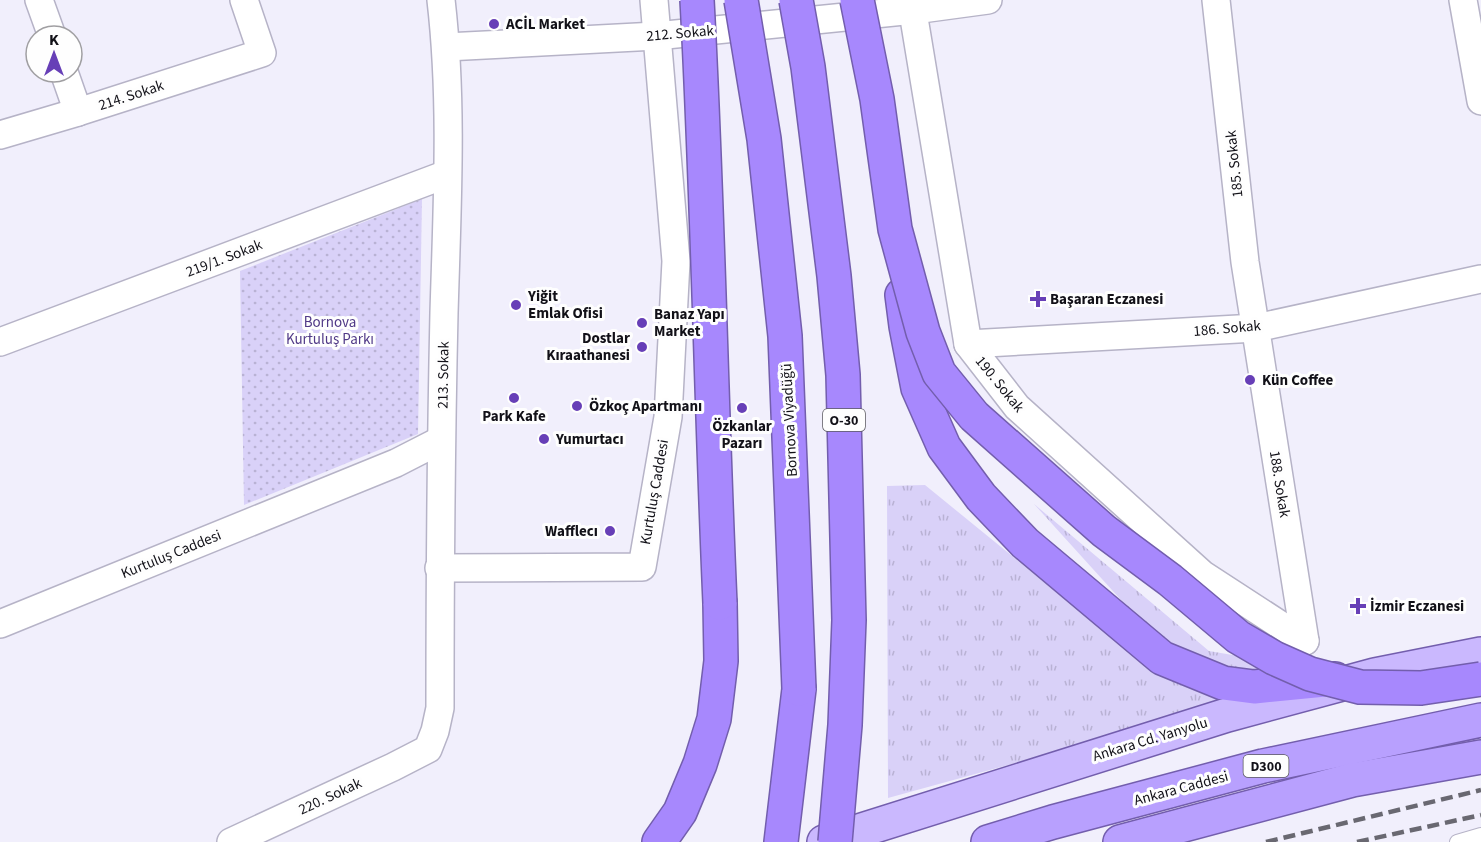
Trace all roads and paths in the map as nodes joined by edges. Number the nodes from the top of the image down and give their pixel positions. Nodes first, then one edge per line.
1 (39, 0) edge
2 (244, 0) edge
3 (441, 0) edge
4 (654, 0) edge
5 (697, 0) edge
6 (741, 0) edge
7 (796, 0) edge
8 (857, 0) edge
9 (988, 0) edge
10 (1216, 0) edge
11 (1463, 0) edge
12 (912, 5) edge
13 (48, 24) edge
14 (656, 36) junction
15 (446, 46) junction
16 (68, 84) edge
17 (1481, 101) edge
18 (78, 112) junction
19 (0, 135) edge
20 (447, 174) junction
21 (895, 229) junction
22 (1480, 284) edge
23 (1256, 328) junction
24 (0, 342) edge
25 (968, 344) junction
26 (441, 440) junction
27 (440, 568) junction
28 (0, 624) edge
29 (1305, 640) joint
30 (1481, 654) edge
31 (1375, 675) junction
32 (1481, 679) edge
33 (1481, 720) edge
34 (428, 749) joint
35 (1481, 757) edge
36 (1481, 835) edge
37 (231, 842) edge
38 (659, 842) edge
39 (781, 842) edge
40 (824, 842) edge
41 (836, 842) edge
42 (988, 842) edge
43 (1120, 842) edge
44 (1457, 842) edge

1 - 13 street
2 - 18 street, 214. Sokak
3 - 15 street, 213. Sokak
4 - 14 street, Kurtuluş Caddesi
5 - 38 highway, bridge
6 - 39 highway, Bornova Viyadüğü, bridge
7 - 41 highway, O-30, bridge
8 - 21 highway, bridge
9 - 12 street, 212. Sokak
10 - 23 street, 185. Sokak
11 - 17 street
12 - 14 street, 212. Sokak
12 - 25 street, 190. Sokak
14 - 15 street, 212. Sokak
14 - 27 street, Kurtuluş Caddesi
15 - 20 street, 213. Sokak
16 - 18 street
18 - 19 street, 214. Sokak
20 - 24 street, 219/1. Sokak
20 - 26 street, 213. Sokak
21 - 31 highway, bridge
21 - 32 highway, bridge
22 - 23 street, 186. Sokak
23 - 25 street, 186. Sokak
23 - 29 street, 188. Sokak
25 - 29 street, 190. Sokak
26 - 27 street, 213. Sokak
26 - 28 street, Kurtuluş Caddesi
27 - 34 street, 213. Sokak
30 - 31 main road, Ankara Cd. Yanyolu
31 - 40 main road, Ankara Cd. Yanyolu
33 - 42 highway, Ankara Caddesi / D300
34 - 37 street, 220. Sokak
35 - 43 highway, D300
36 - 44 lane

